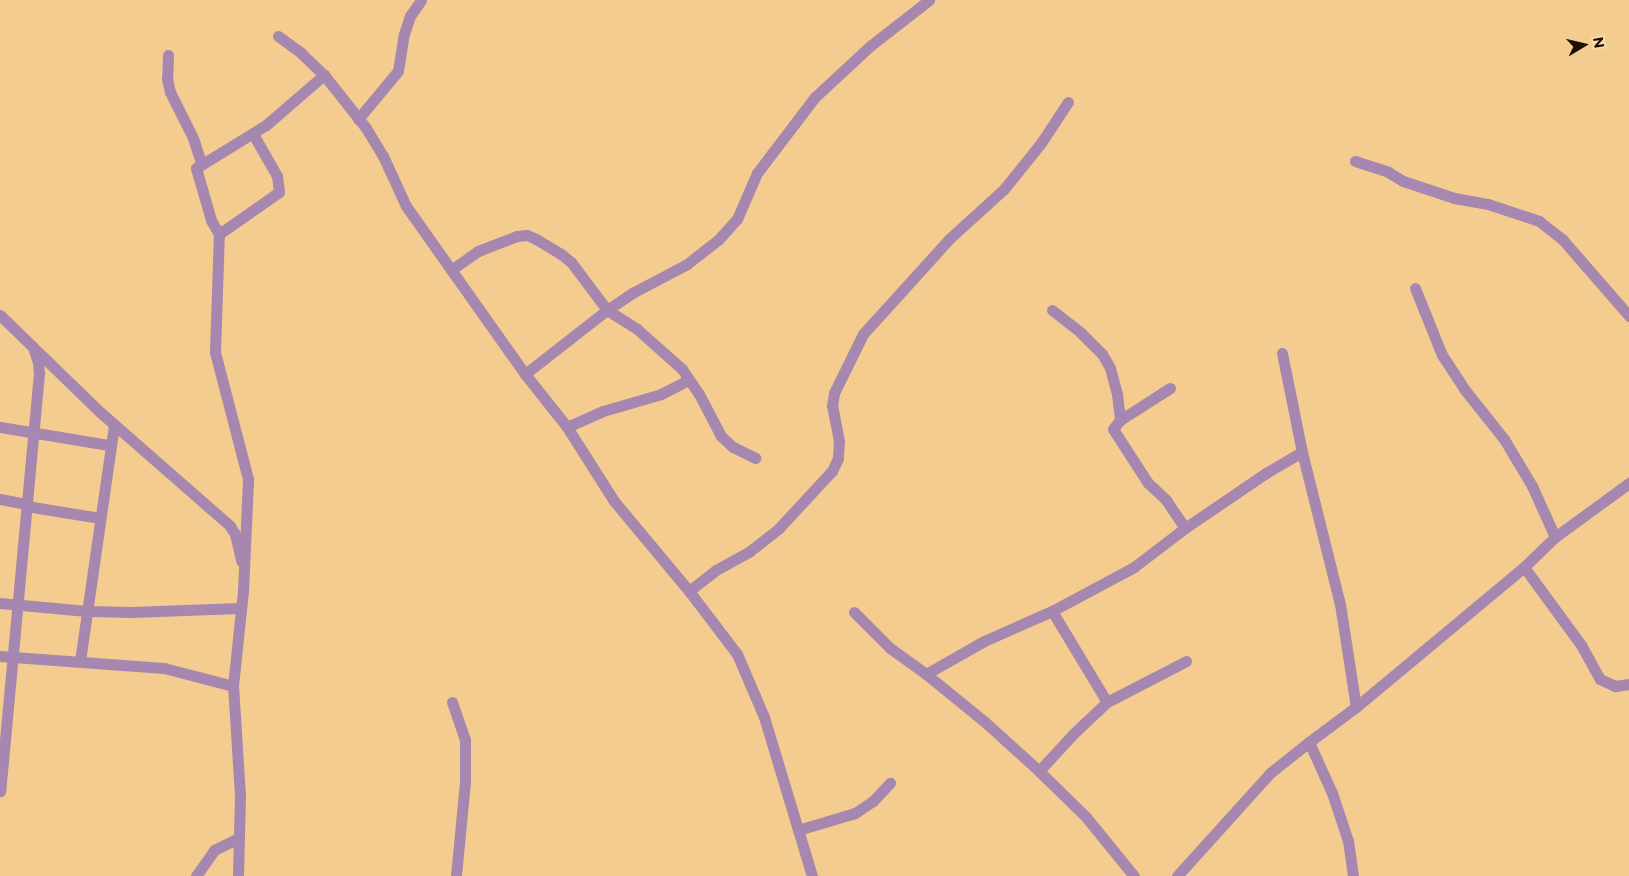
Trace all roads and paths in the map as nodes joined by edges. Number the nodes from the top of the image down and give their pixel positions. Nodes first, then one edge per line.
1 (421, 0) edge
2 (929, 0) edge
3 (278, 36) dead end
4 (168, 55) dead end
5 (324, 75) junction
6 (1068, 102) dead end
7 (358, 119) junction
8 (253, 134) junction
9 (1355, 161) dead end
10 (201, 163) junction
11 (219, 234) junction
12 (451, 270) junction
13 (1415, 288) dead end
14 (607, 310) junction
15 (1052, 310) dead end
16 (0, 315) edge
17 (1629, 316) edge
18 (33, 348) junction
19 (1282, 353) dead end
20 (525, 374) junction
21 (689, 380) junction
22 (1170, 388) dead end
23 (1120, 420) junction
24 (114, 424) junction
25 (0, 427) edge
26 (568, 427) junction
27 (33, 432) junction
28 (109, 445) junction
29 (1302, 452) junction
30 (756, 458) dead end
31 (1629, 482) edge
32 (0, 499) edge
33 (26, 505) junction
34 (100, 518) junction
35 (1184, 528) junction
36 (1555, 537) junction
37 (243, 566) junction
38 (1524, 567) junction
39 (689, 591) junction
40 (0, 603) edge
41 (16, 606) junction
42 (240, 608) junction
43 (88, 611) junction
44 (1052, 611) junction
45 (854, 612) dead end
46 (0, 656) edge
47 (14, 657) junction
48 (80, 661) junction
49 (1186, 661) dead end
50 (926, 674) junction
51 (1629, 684) edge
52 (233, 686) junction
53 (452, 702) dead end
54 (1108, 702) junction
55 (1356, 707) junction
56 (1309, 742) junction
57 (1039, 771) junction
58 (890, 783) dead end
59 (0, 791) edge
60 (798, 830) junction
61 (239, 838) junction
62 (196, 876) edge
63 (239, 876) edge
64 (456, 876) edge
65 (810, 876) edge
66 (1134, 876) edge
67 (1177, 876) edge
68 (1353, 876) edge

1 - 7 street
2 - 14 street
3 - 5 street
4 - 10 street
5 - 7 street
5 - 8 street
6 - 39 street
7 - 12 street
8 - 10 street
8 - 11 street
9 - 17 street
10 - 11 street
11 - 37 street
12 - 14 street
12 - 20 street
13 - 36 street
14 - 20 street
14 - 21 street
15 - 23 street
16 - 18 street
18 - 24 street
18 - 27 street
19 - 29 street
20 - 26 street
21 - 26 street
21 - 30 street
22 - 23 street
23 - 35 street
24 - 28 street
24 - 37 street
25 - 27 street
26 - 39 street
27 - 28 street
27 - 33 street
28 - 34 street
29 - 35 street
29 - 55 street
31 - 36 street
32 - 33 street
33 - 34 street
33 - 41 street
34 - 43 street
35 - 44 street
36 - 38 street
37 - 42 street
38 - 51 street
38 - 55 street
39 - 60 street
40 - 41 street
41 - 43 street
41 - 47 street
42 - 43 street
42 - 52 street
43 - 48 street
44 - 50 street
44 - 54 street
45 - 50 street
46 - 47 street
47 - 48 street
47 - 59 street
48 - 52 street
49 - 54 street
50 - 57 street
52 - 61 street
53 - 64 street
54 - 57 street
55 - 56 street
56 - 67 street
56 - 68 street
57 - 66 street
58 - 60 street
60 - 65 street
61 - 62 street
61 - 63 street

